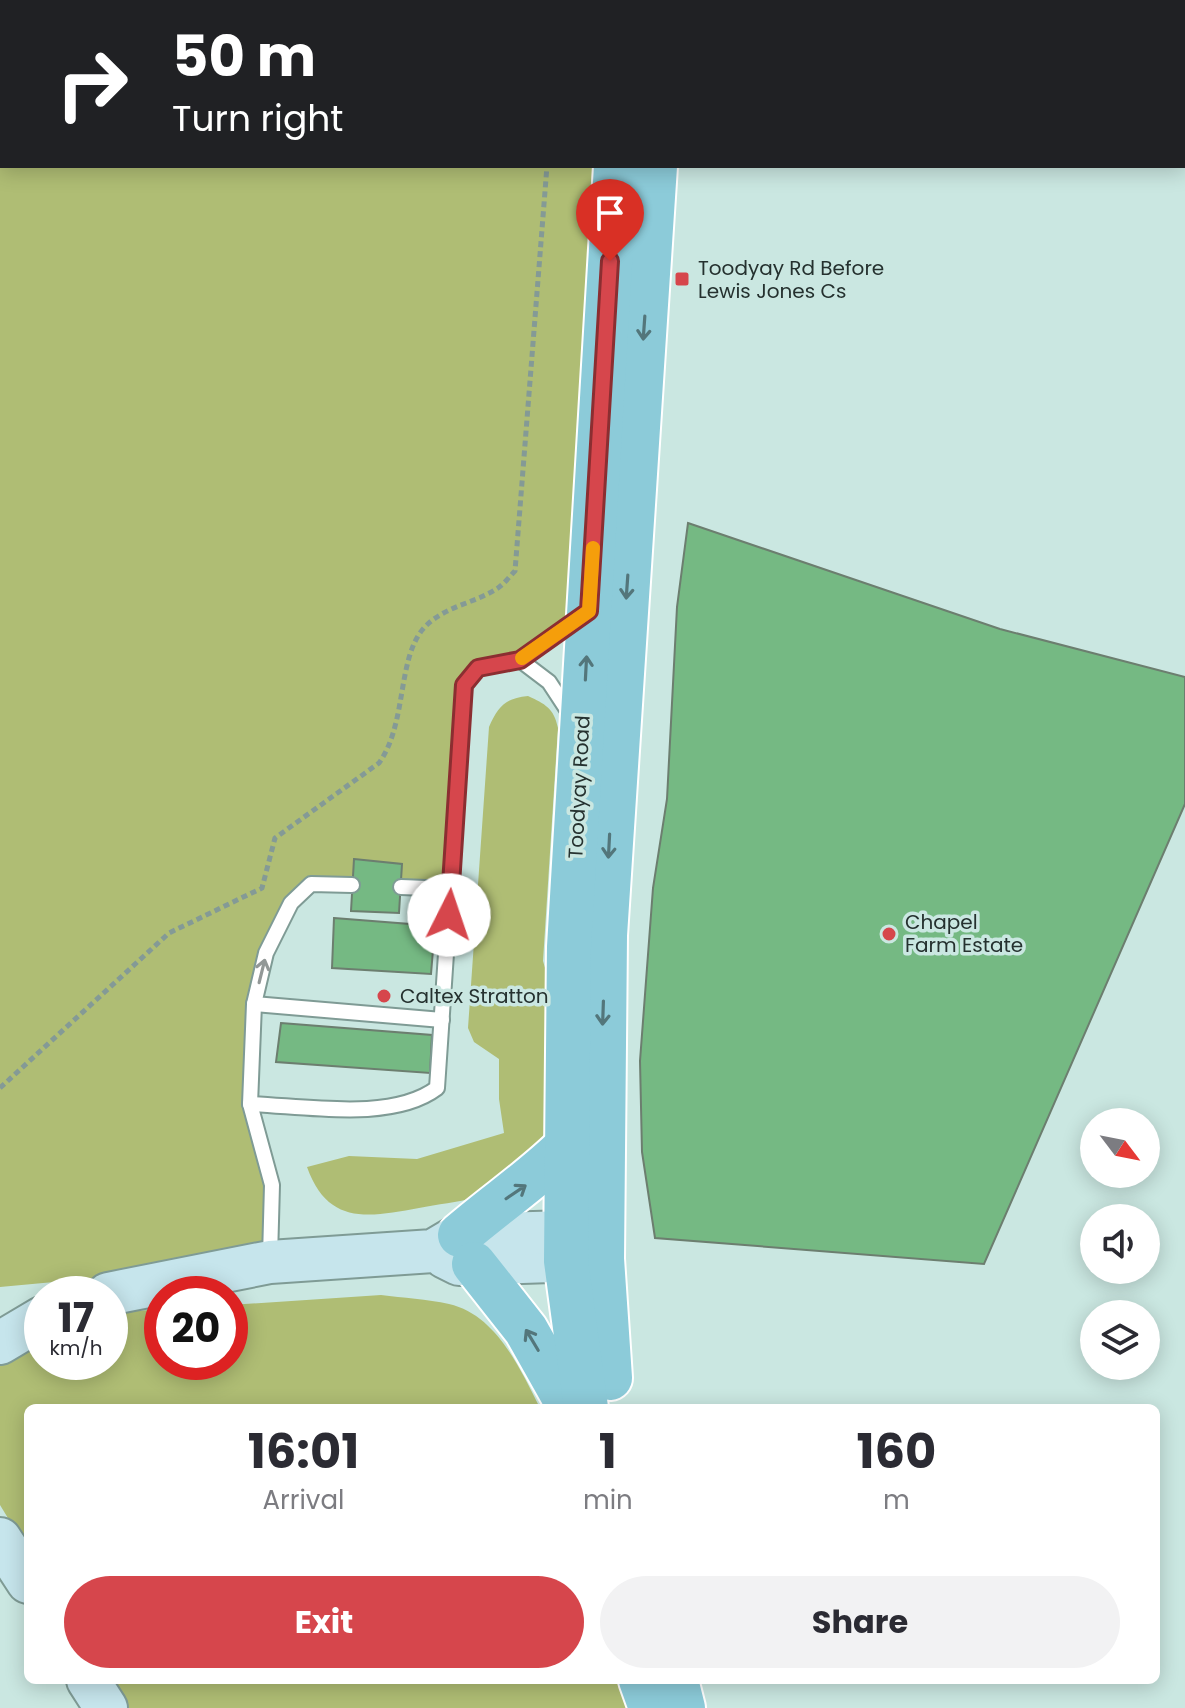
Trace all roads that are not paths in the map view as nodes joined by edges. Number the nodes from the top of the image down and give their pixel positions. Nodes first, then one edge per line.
1 (616, 168) edge
2 (655, 168) edge
3 (589, 611) junction
4 (520, 660) junction
5 (581, 746) junction
6 (352, 885) dead end
7 (401, 887) dead end
8 (451, 889) junction
9 (254, 1004) junction
10 (442, 1020) junction
11 (250, 1104) junction
12 (568, 1145) junction
13 (584, 1246) junction
14 (456, 1250) junction
15 (270, 1262) junction
16 (128, 1290) edge
17 (24, 1305) edge
18 (0, 1307) edge
19 (24, 1329) edge
20 (0, 1343) edge
21 (568, 1404) edge
22 (586, 1404) edge
23 (615, 1404) edge
24 (0, 1539) edge
25 (24, 1576) edge
26 (0, 1579) edge
27 (24, 1600) edge
28 (91, 1684) edge
29 (642, 1684) edge
30 (677, 1684) edge
31 (106, 1708) edge
32 (651, 1708) edge
33 (683, 1708) edge

1 - 3 main road, Toodyay Road
2 -> 13 main road, Toodyay Road
3 - 4 lane
5 -> 3 main road, Toodyay Road
4 - 5 lane
4 - 8 lane
5 - 12 main road, Toodyay Road
9 -> 6 lane
7 - 8 lane
8 - 10 lane
9 - 10 lane
9 - 11 lane
10 - 11 lane
11 - 15 lane
12 - 13 main road, Toodyay Road
14 -> 12 main road
13 - 14 main road
13 - 22 main road, Toodyay Road
13 - 23 main road, Toodyay Road
14 - 15 main road
21 -> 14 main road
15 - 16 main road
17 - 18 main road
19 - 20 main road
24 - 25 main road
26 - 27 main road
28 - 31 main road
29 - 32 main road
30 - 33 main road

